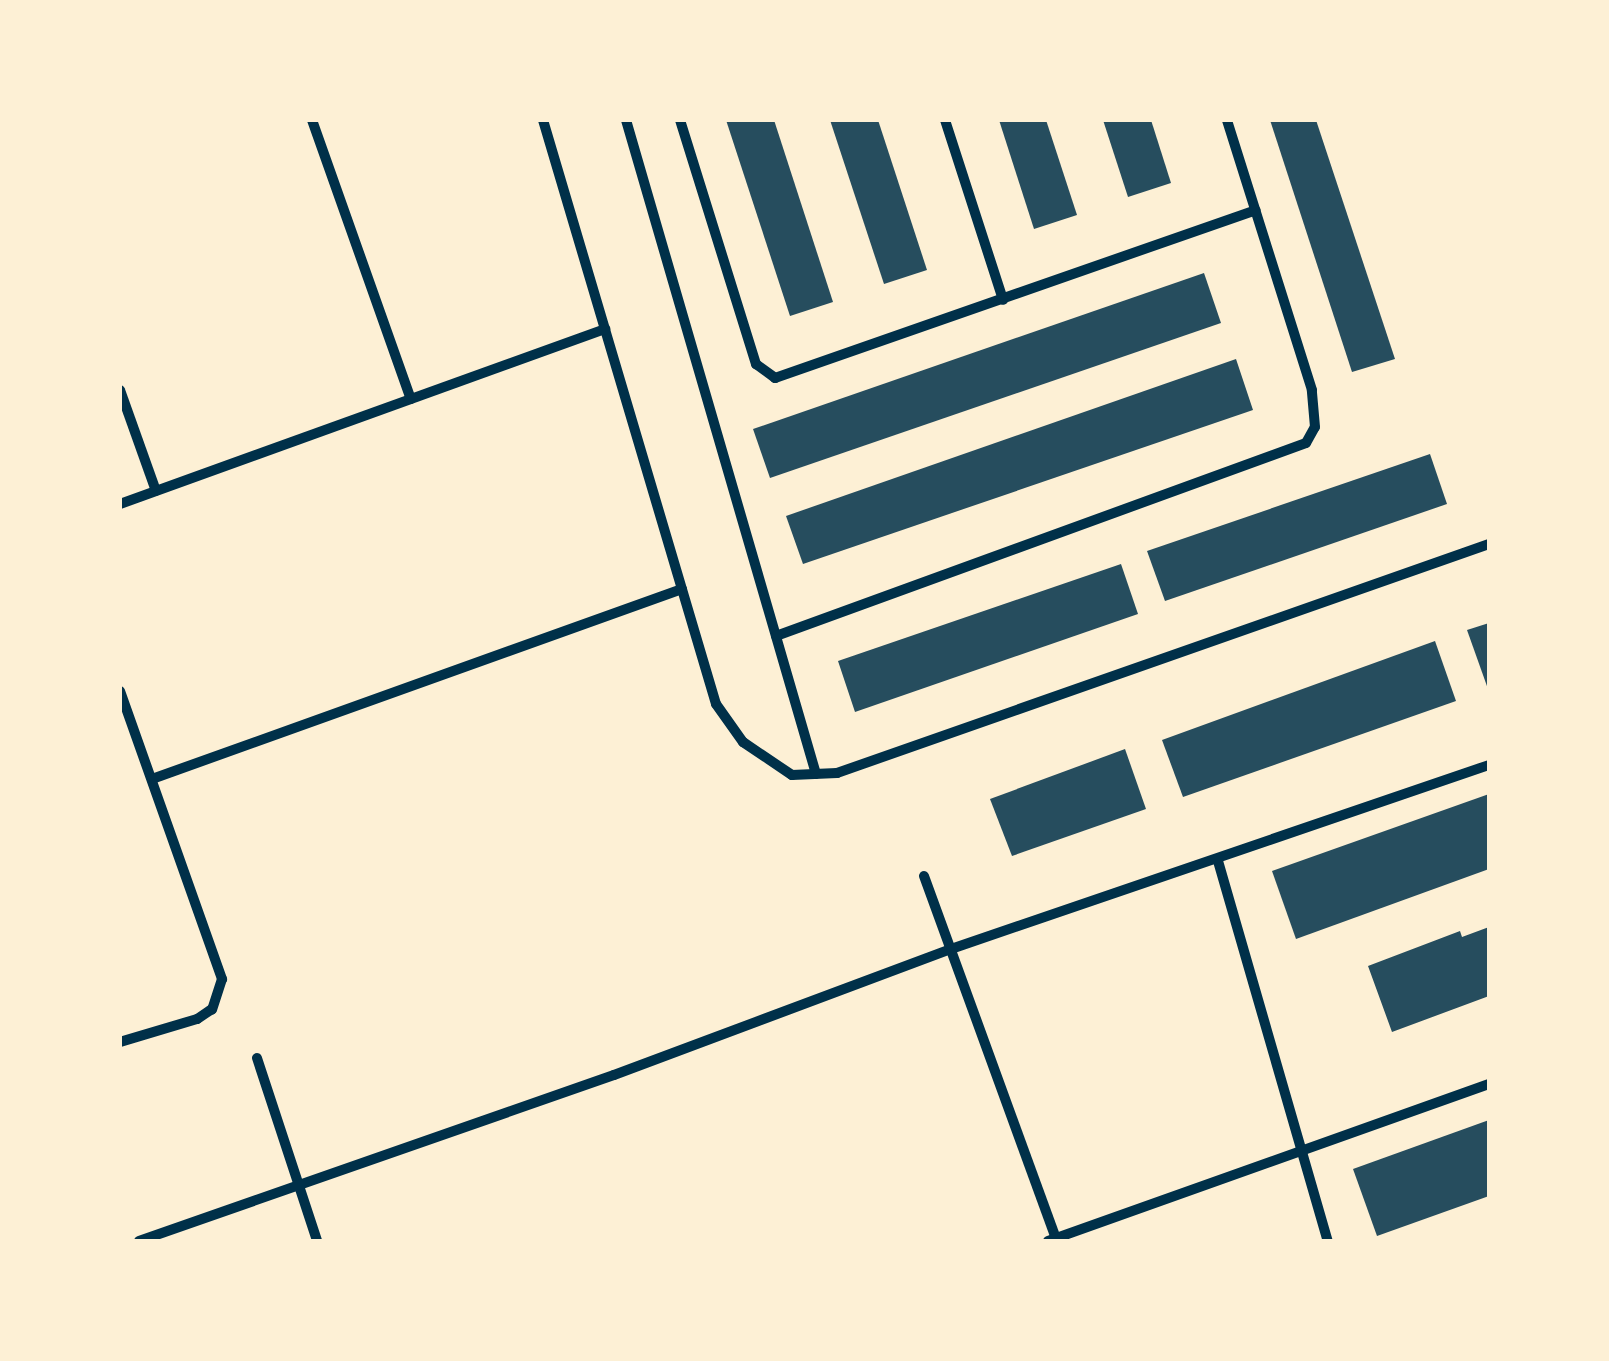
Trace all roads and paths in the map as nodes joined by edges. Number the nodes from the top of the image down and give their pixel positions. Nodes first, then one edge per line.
1 (312, 120) edge
2 (543, 120) edge
3 (626, 120) edge
4 (680, 120) edge
5 (945, 120) edge
6 (1227, 120) edge
7 (1256, 210) junction
8 (1003, 300) junction
9 (605, 329) junction
10 (120, 390) edge
11 (410, 399) junction
12 (156, 491) junction
13 (120, 504) edge
14 (1489, 544) edge
15 (682, 589) junction
16 (776, 636) junction
17 (120, 691) edge
18 (1489, 766) edge
19 (816, 774) junction
20 (152, 779) junction
21 (1218, 861) junction
22 (924, 876) dead end
23 (951, 948) junction
24 (120, 1042) edge
25 (257, 1058) dead end
26 (1489, 1084) edge
27 (1302, 1150) junction
28 (298, 1188) junction
29 (1052, 1240) edge
30 (139, 1241) edge
31 (316, 1241) edge
32 (1328, 1241) edge

1 - 11 street
2 - 9 street
3 - 16 street
4 - 8 street
5 - 8 street
6 - 7 street
7 - 8 street
7 - 16 street
9 - 11 street
9 - 15 street
10 - 12 street
11 - 12 street
12 - 13 street
14 - 19 street
15 - 19 street
15 - 20 street
16 - 19 street
17 - 20 street
18 - 21 street
20 - 24 street
21 - 23 street
21 - 27 street
22 - 23 street
23 - 28 street
23 - 29 street
25 - 28 street
26 - 27 street
27 - 29 street
27 - 32 street
28 - 30 street
28 - 31 street

